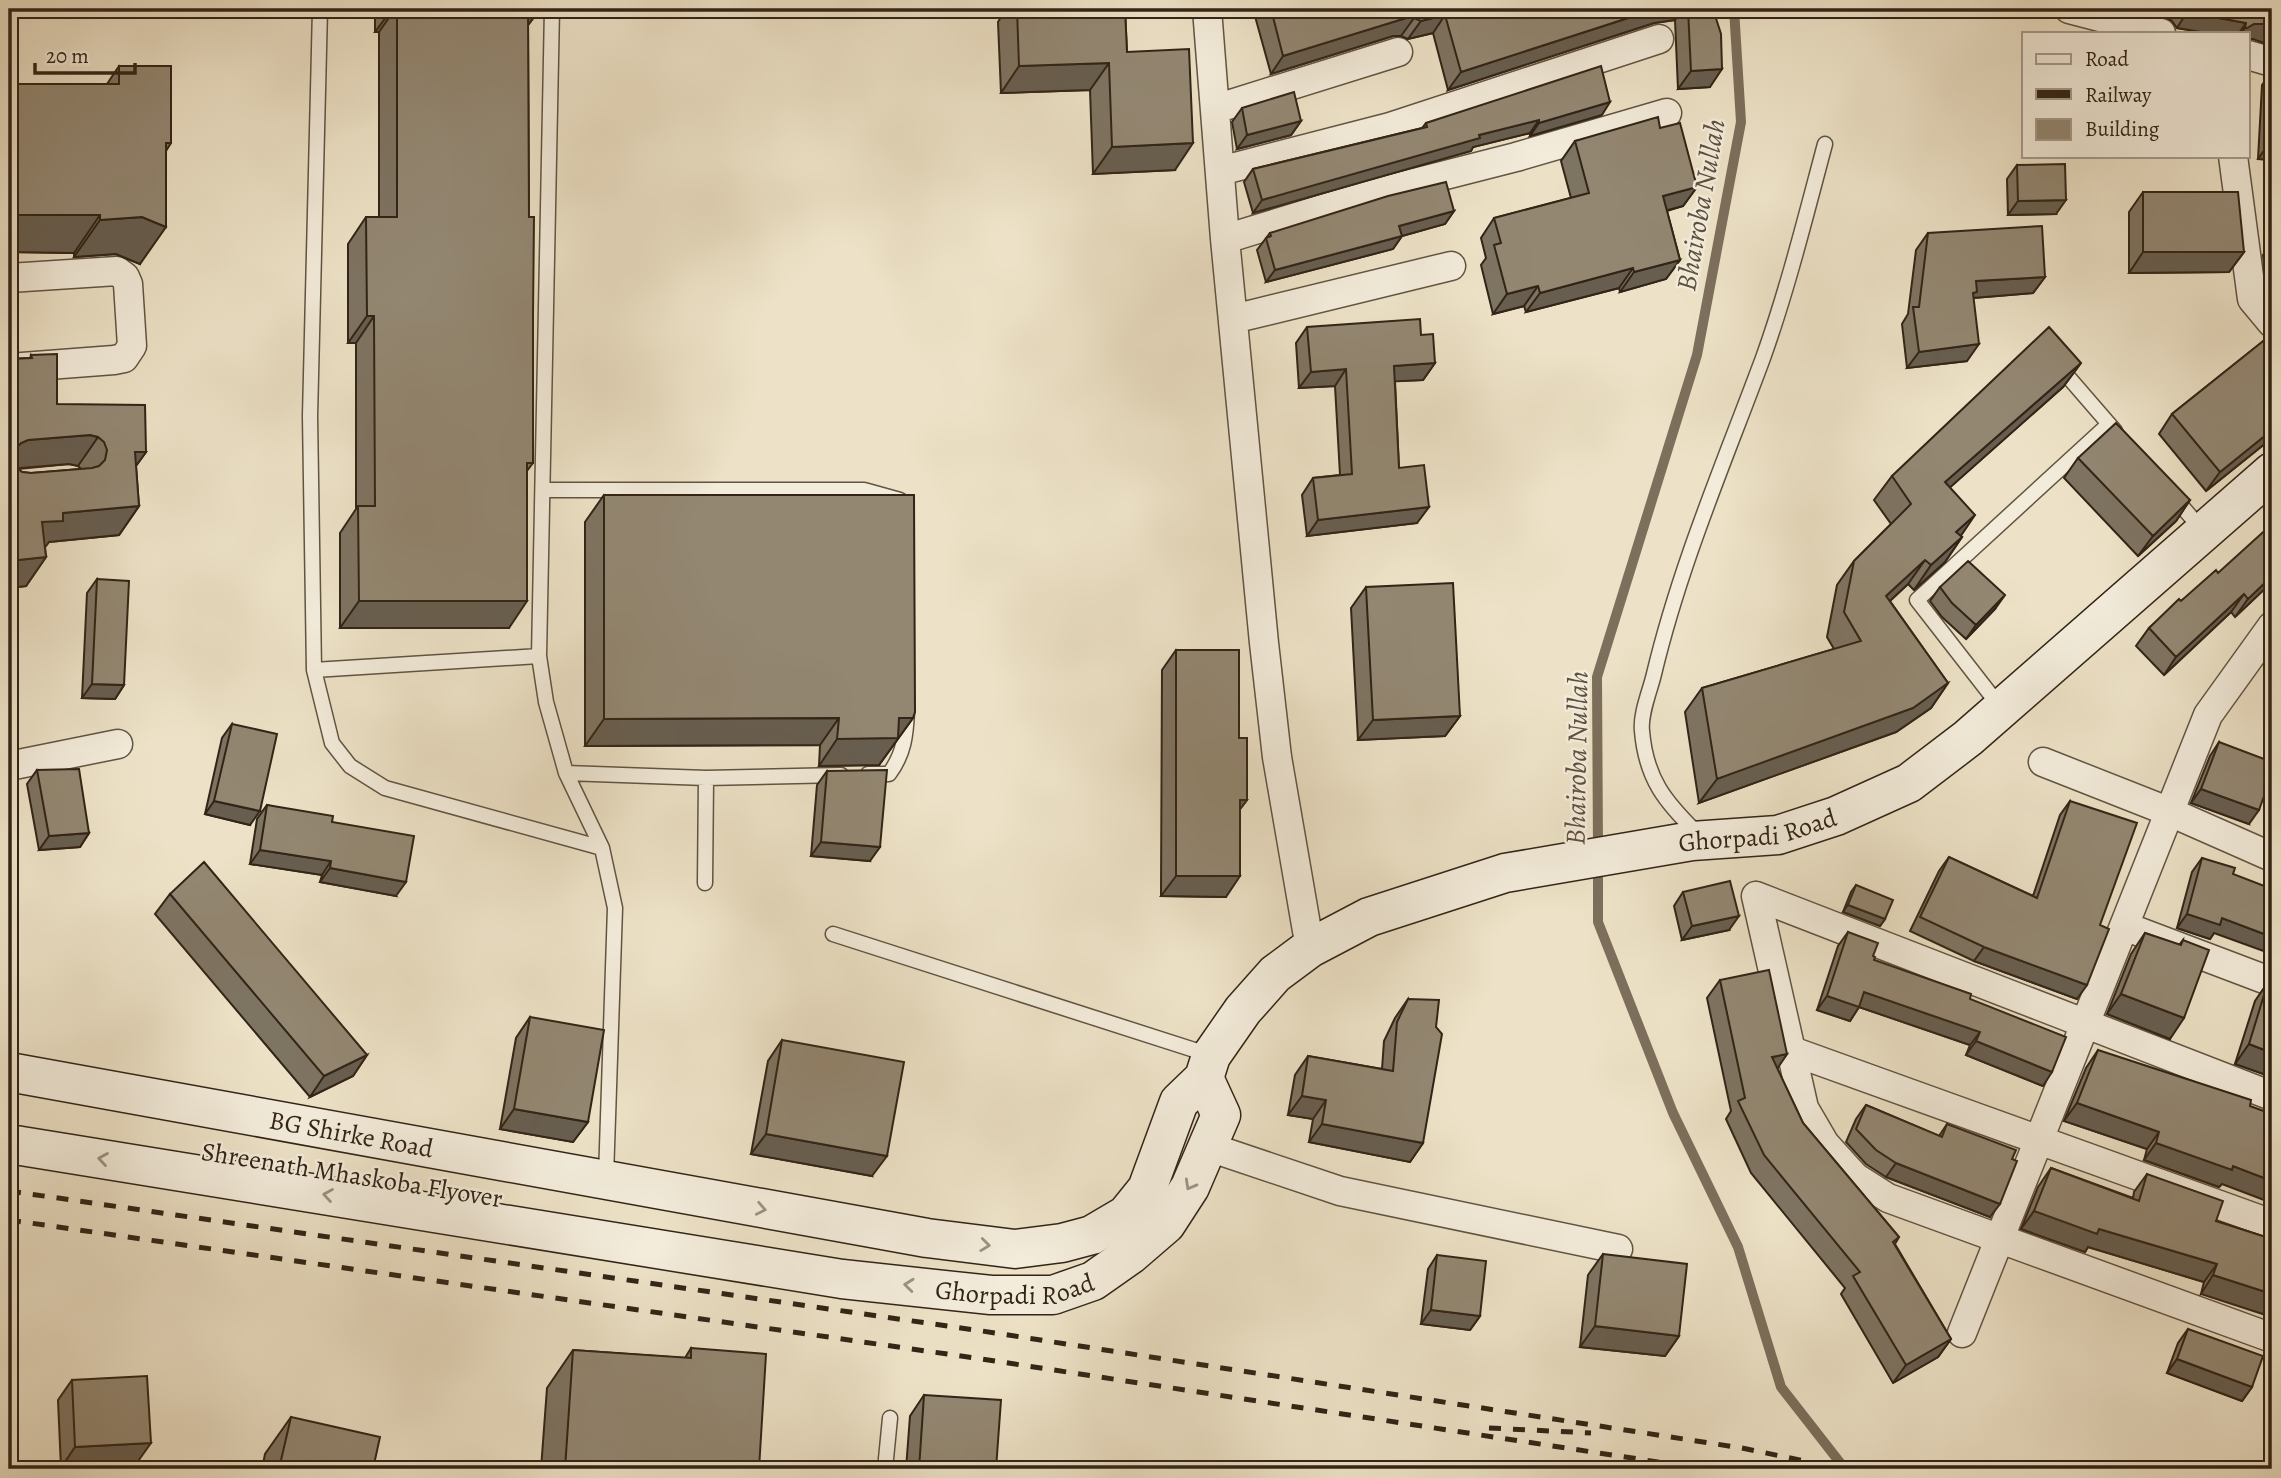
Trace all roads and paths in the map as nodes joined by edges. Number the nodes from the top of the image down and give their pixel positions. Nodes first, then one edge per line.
1 (320, 9) edge
2 (552, 9) edge
3 (1207, 9) edge
4 (2069, 9) edge
5 (2157, 32) edge
6 (1660, 39) dead end
7 (1398, 52) dead end
8 (2250, 56) edge
9 (2272, 62) edge
10 (1215, 109) junction
11 (1667, 113) dead end
12 (1825, 144) dead end
13 (2233, 158) edge
14 (1220, 171) junction
15 (1225, 239) junction
16 (1451, 266) dead end
17 (9, 278) edge
18 (1233, 319) junction
19 (2272, 323) edge
20 (2051, 357) edge
21 (9, 368) edge
22 (2109, 424) junction
23 (2125, 443) edge
24 (2272, 472) edge
25 (2159, 481) edge
26 (544, 490) junction
27 (912, 514) edge
28 (2204, 532) junction
29 (2272, 626) edge
30 (540, 656) junction
31 (314, 670) junction
32 (907, 702) edge
33 (2001, 708) junction
34 (118, 744) dead end
35 (2043, 762) dead end
36 (9, 766) edge
37 (566, 773) junction
38 (706, 778) junction
39 (2170, 811) junction
40 (1698, 841) junction
41 (602, 848) junction
42 (2272, 857) edge
43 (705, 883) dead end
44 (2124, 926) junction
45 (833, 934) dead end
46 (1310, 948) junction
47 (2272, 982) edge
48 (2086, 1024) junction
49 (1792, 1051) junction
50 (1208, 1067) junction
51 (9, 1072) edge
52 (9, 1096) edge
53 (2272, 1096) edge
54 (9, 1118) edge
55 (2039, 1140) junction
56 (9, 1144) edge
57 (1209, 1147) junction
58 (694, 1196) joint
59 (629, 1201) junction
60 (2272, 1224) edge
61 (1092, 1234) junction
62 (1999, 1239) junction
63 (1618, 1249) dead end
64 (685, 1253) junction
65 (1101, 1275) junction
66 (1962, 1333) dead end
67 (2272, 1338) edge
68 (890, 1418) dead end
69 (885, 1469) edge

1 - 31 lane
2 - 26 lane
3 - 10 street
4 - 5 street
6 - 14 street
7 - 10 street
8 - 9 street
10 - 14 street
11 - 15 street
12 - 40 lane
13 - 19 street
14 - 15 street
15 - 18 street
16 - 18 street
17 - 21 street
18 - 46 street
20 - 22 lane
22 - 23 lane
22 - 33 lane
24 - 28 main road, Ghorpadi Road
25 - 28 lane
26 - 27 lane
26 - 30 lane
28 - 33 main road, Ghorpadi Road
29 - 39 street
30 - 31 lane
30 - 37 lane
31 - 41 lane
32 - 38 lane
33 - 40 main road, Ghorpadi Road
34 - 36 street
35 - 39 street
37 - 38 lane
37 - 41 lane
38 - 43 lane
39 - 42 street
39 - 44 street
40 - 46 main road, Ghorpadi Road
41 - 59 lane
44 - 47 street
44 - 48 street
45 - 50 lane
46 - 50 main road, Ghorpadi Road
48 - 49 street
48 - 53 street
48 - 55 street
49 - 55 street
49 - 62 street
50 - 57 main road, Ghorpadi Road
50 - 61 main road, Ghorpadi Road
51 - 59 main road, BG Shirke Road
52 - 59 main road, Shreenath Mhaskoba Flyover
54 - 59 main road, Shreenath Mhaskoba Flyover
55 - 60 street
55 - 62 street
64 -> 56 main road, Ghorpadi Road
57 - 63 street
57 -> 65 main road, Ghorpadi Road
58 - 59 main road, Shreenath Mhaskoba Flyover
58 -> 61 main road, Ghorpadi Road
59 - 64 main road, Shreenath Mhaskoba Flyover
61 - 65 main road
62 - 66 street
62 - 67 street
65 -> 64 main road, Ghorpadi Road
68 - 69 lane

